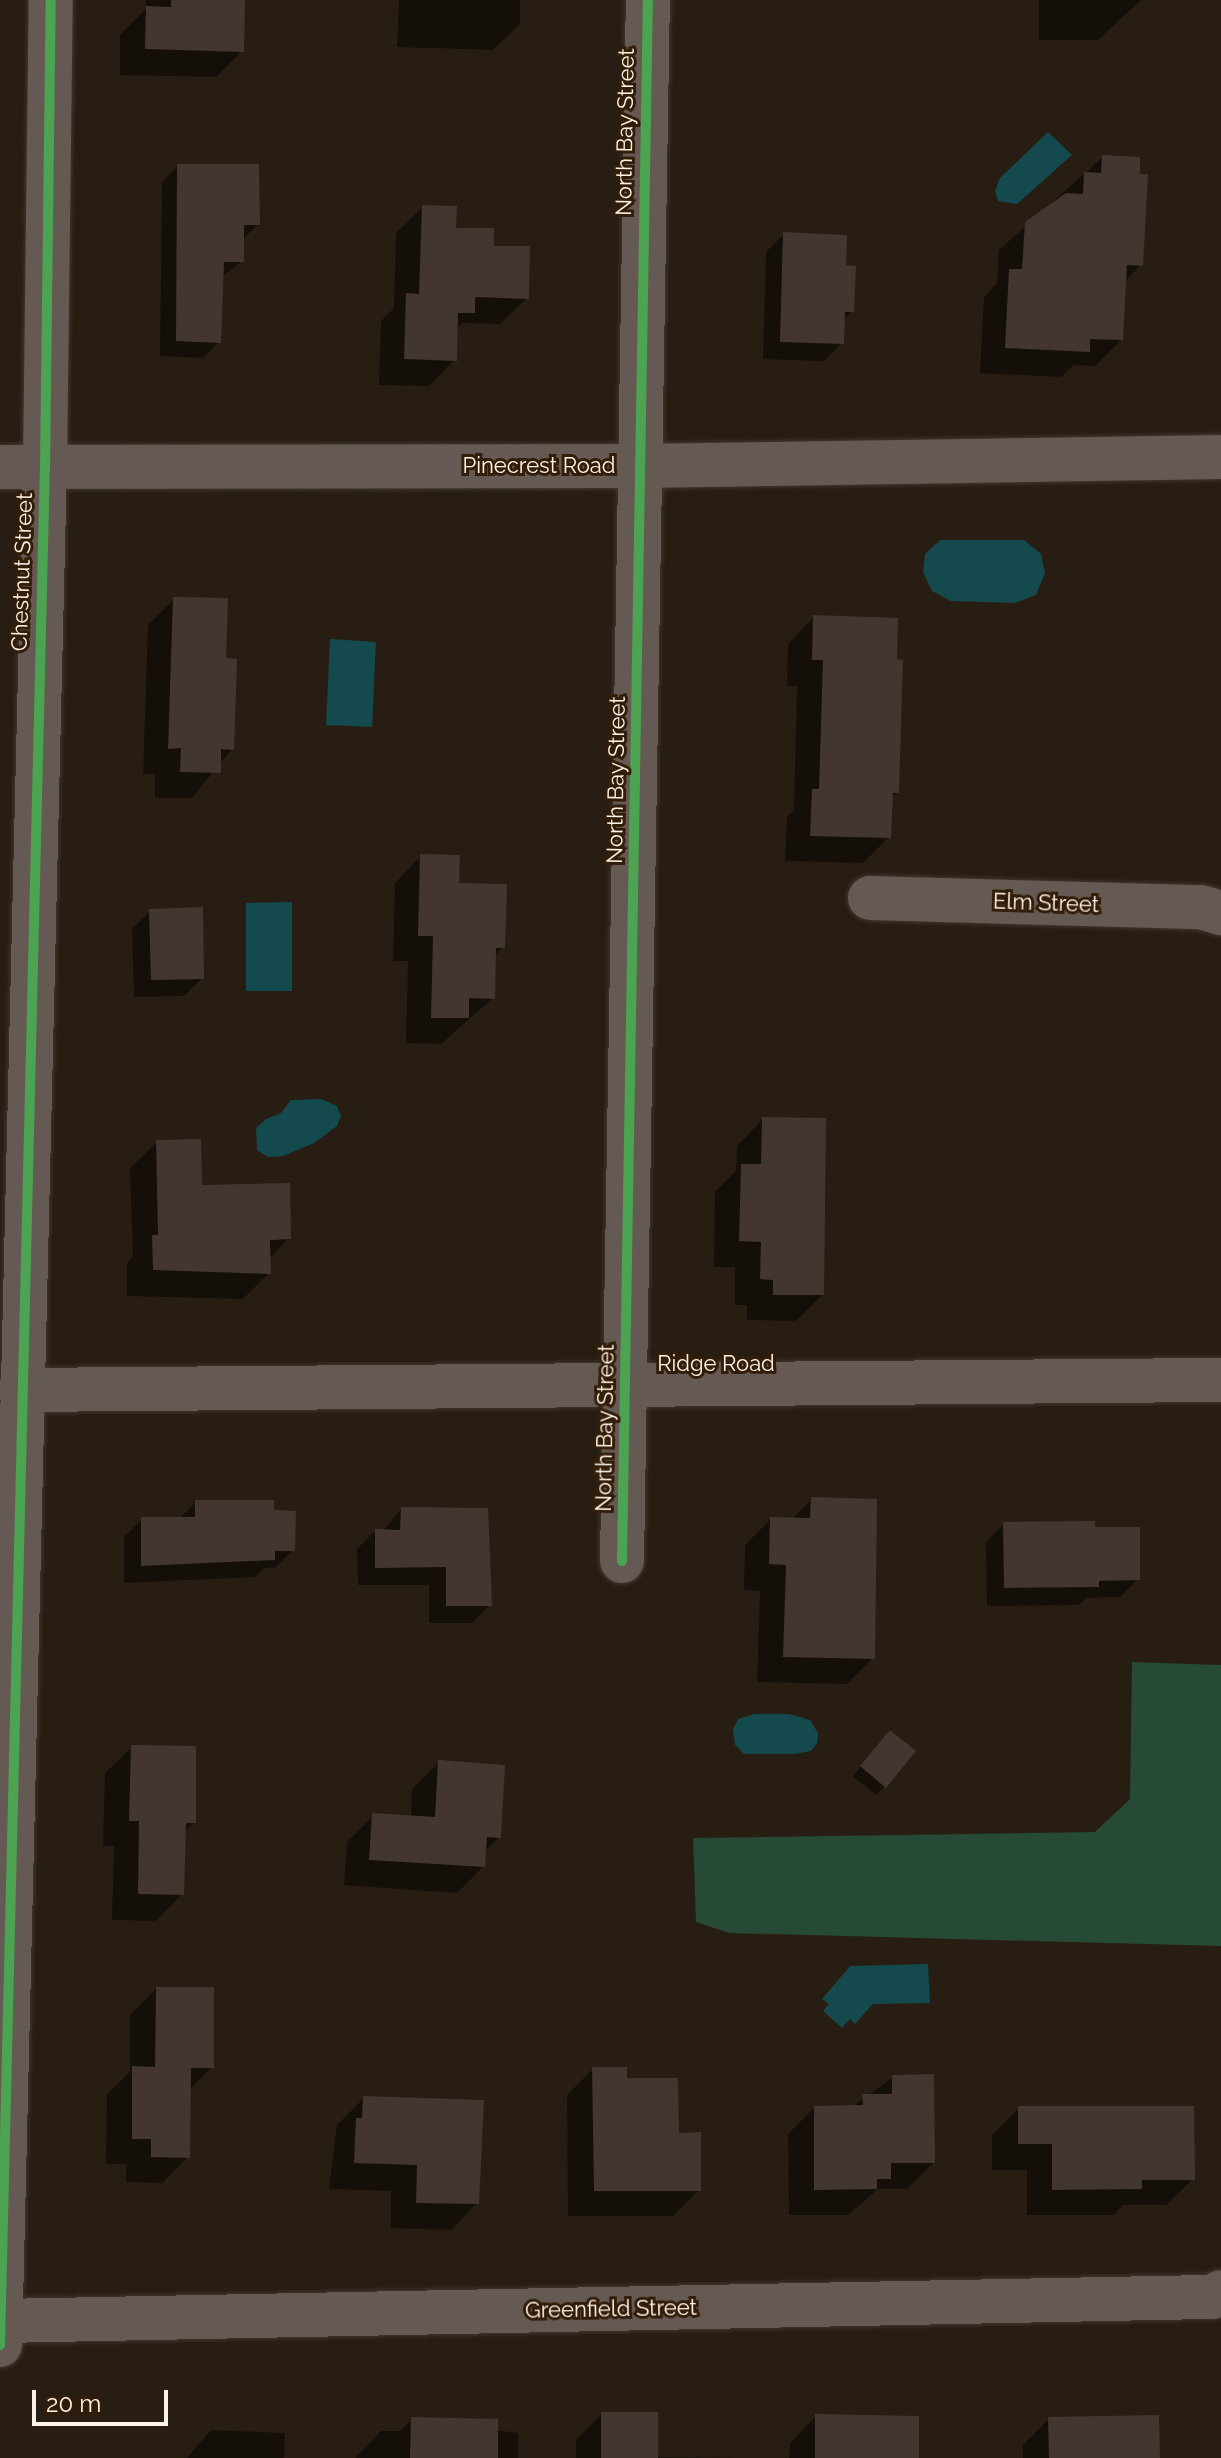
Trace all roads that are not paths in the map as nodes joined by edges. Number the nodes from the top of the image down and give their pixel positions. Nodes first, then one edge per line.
1 (51, 0) edge
2 (648, 0) edge
3 (1221, 457) edge
4 (640, 466) junction
5 (0, 467) edge
6 (45, 467) junction
7 (870, 898) dead end
8 (1221, 913) edge
9 (1221, 1380) edge
10 (627, 1384) junction
11 (20, 1390) junction
12 (622, 1561) dead end
13 (1221, 2292) edge
14 (1, 2321) edge
15 (0, 2345) edge

1 - 6 street, Chestnut Street
2 - 4 street, North Bay Street
3 - 4 street, Pinecrest Road
4 - 6 street, Pinecrest Road
4 - 10 street, North Bay Street
5 - 6 street, Pinecrest Road
6 - 11 street, Chestnut Street
7 - 8 street, Elm Street
9 - 10 street, Ridge Road
10 - 11 street, Ridge Road
10 - 12 street, North Bay Street
11 - 14 street, Chestnut Street
13 - 14 street, Greenfield Street
14 - 15 street, Chestnut Street

